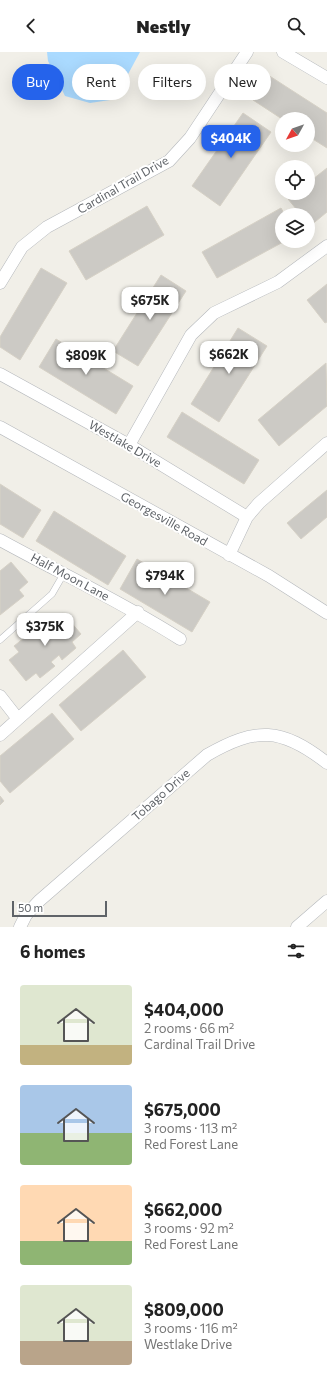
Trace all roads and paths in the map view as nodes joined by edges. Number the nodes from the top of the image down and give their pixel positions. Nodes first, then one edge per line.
1 (247, 52) edge
2 (284, 52) edge
3 (327, 78) edge
4 (327, 246) edge
5 (0, 283) edge
6 (0, 374) edge
7 (0, 427) edge
8 (327, 443) edge
9 (129, 445) junction
10 (247, 517) junction
11 (0, 540) edge
12 (229, 555) junction
13 (63, 575) junction
14 (138, 612) junction
15 (327, 612) edge
16 (180, 639) dead end
17 (0, 640) edge
18 (0, 696) edge
19 (18, 719) junction
20 (0, 735) edge
21 (327, 763) edge
22 (327, 901) edge
23 (20, 927) edge
24 (297, 927) edge

1 - 5 street, Cardinal Trail Drive
2 - 3 street
4 - 9 street
6 - 9 street, Westlake Drive
7 - 12 street, Georgesville Road
8 - 10 street
9 - 10 street, Westlake Drive
10 - 12 street
11 - 13 street, Half Moon Lane
12 - 15 street, Georgesville Road
13 - 14 street, Half Moon Lane
13 - 17 lane
14 - 16 street, Half Moon Lane
14 - 19 street
18 - 19 street
19 - 20 street
21 - 23 street, Tobago Drive
22 - 24 street

